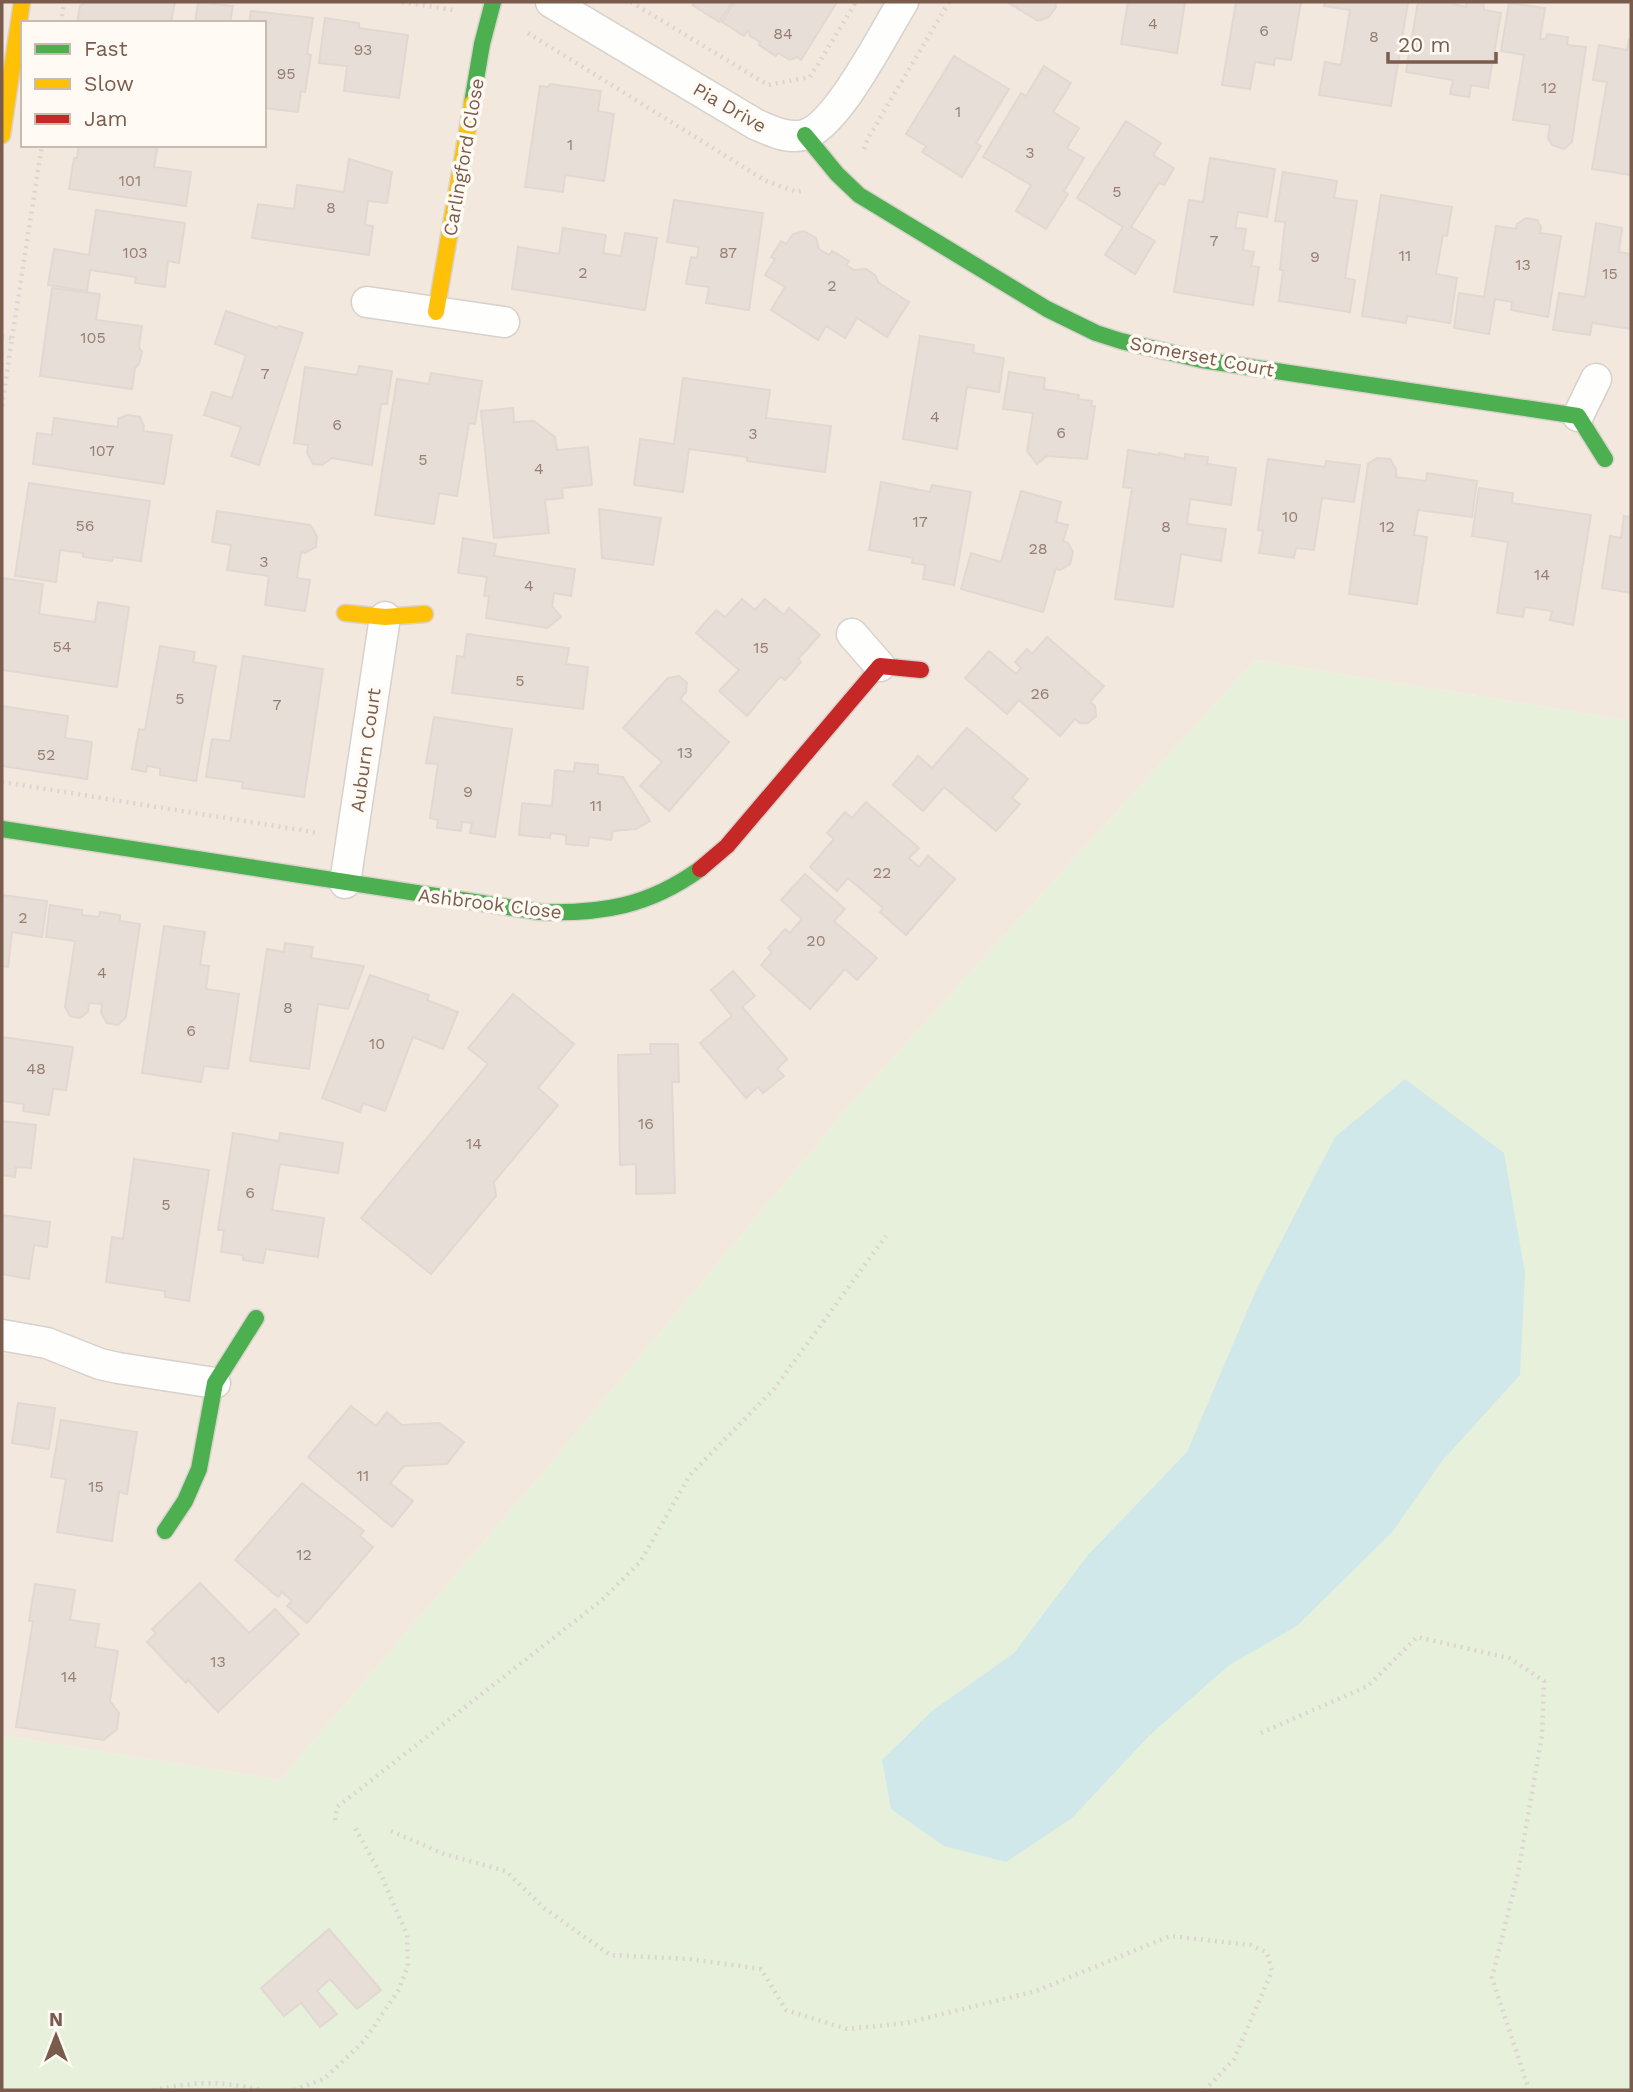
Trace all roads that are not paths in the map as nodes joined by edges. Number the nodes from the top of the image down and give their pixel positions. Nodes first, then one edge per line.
1 (22, 2) edge
2 (493, 2) edge
3 (551, 2) edge
4 (903, 2) edge
5 (2, 135) edge
6 (805, 135) junction
7 (367, 302) dead end
8 (436, 312) junction
9 (503, 322) dead end
10 (1596, 379) dead end
11 (1578, 416) junction
12 (1605, 459) dead end
13 (345, 613) dead end
14 (425, 614) dead end
15 (385, 617) junction
16 (852, 634) dead end
17 (880, 666) junction
18 (921, 670) dead end
19 (2, 830) edge
20 (345, 883) junction
21 (256, 1318) dead end
22 (2, 1335) edge
23 (215, 1383) junction
24 (165, 1531) dead end

1 - 5 street
2 - 8 street, Carlingford Close
3 - 6 street, Pia Drive
4 - 6 street
6 - 11 street, Somerset Court
7 - 8 street
8 - 9 street
10 - 11 street
11 - 12 street
13 - 15 street
14 - 15 street
15 - 20 street, Auburn Court
16 - 17 street
17 - 18 street
17 - 20 street, Ashbrook Close
19 - 20 street, Ashbrook Close
21 - 23 street
22 - 23 street
23 - 24 street

